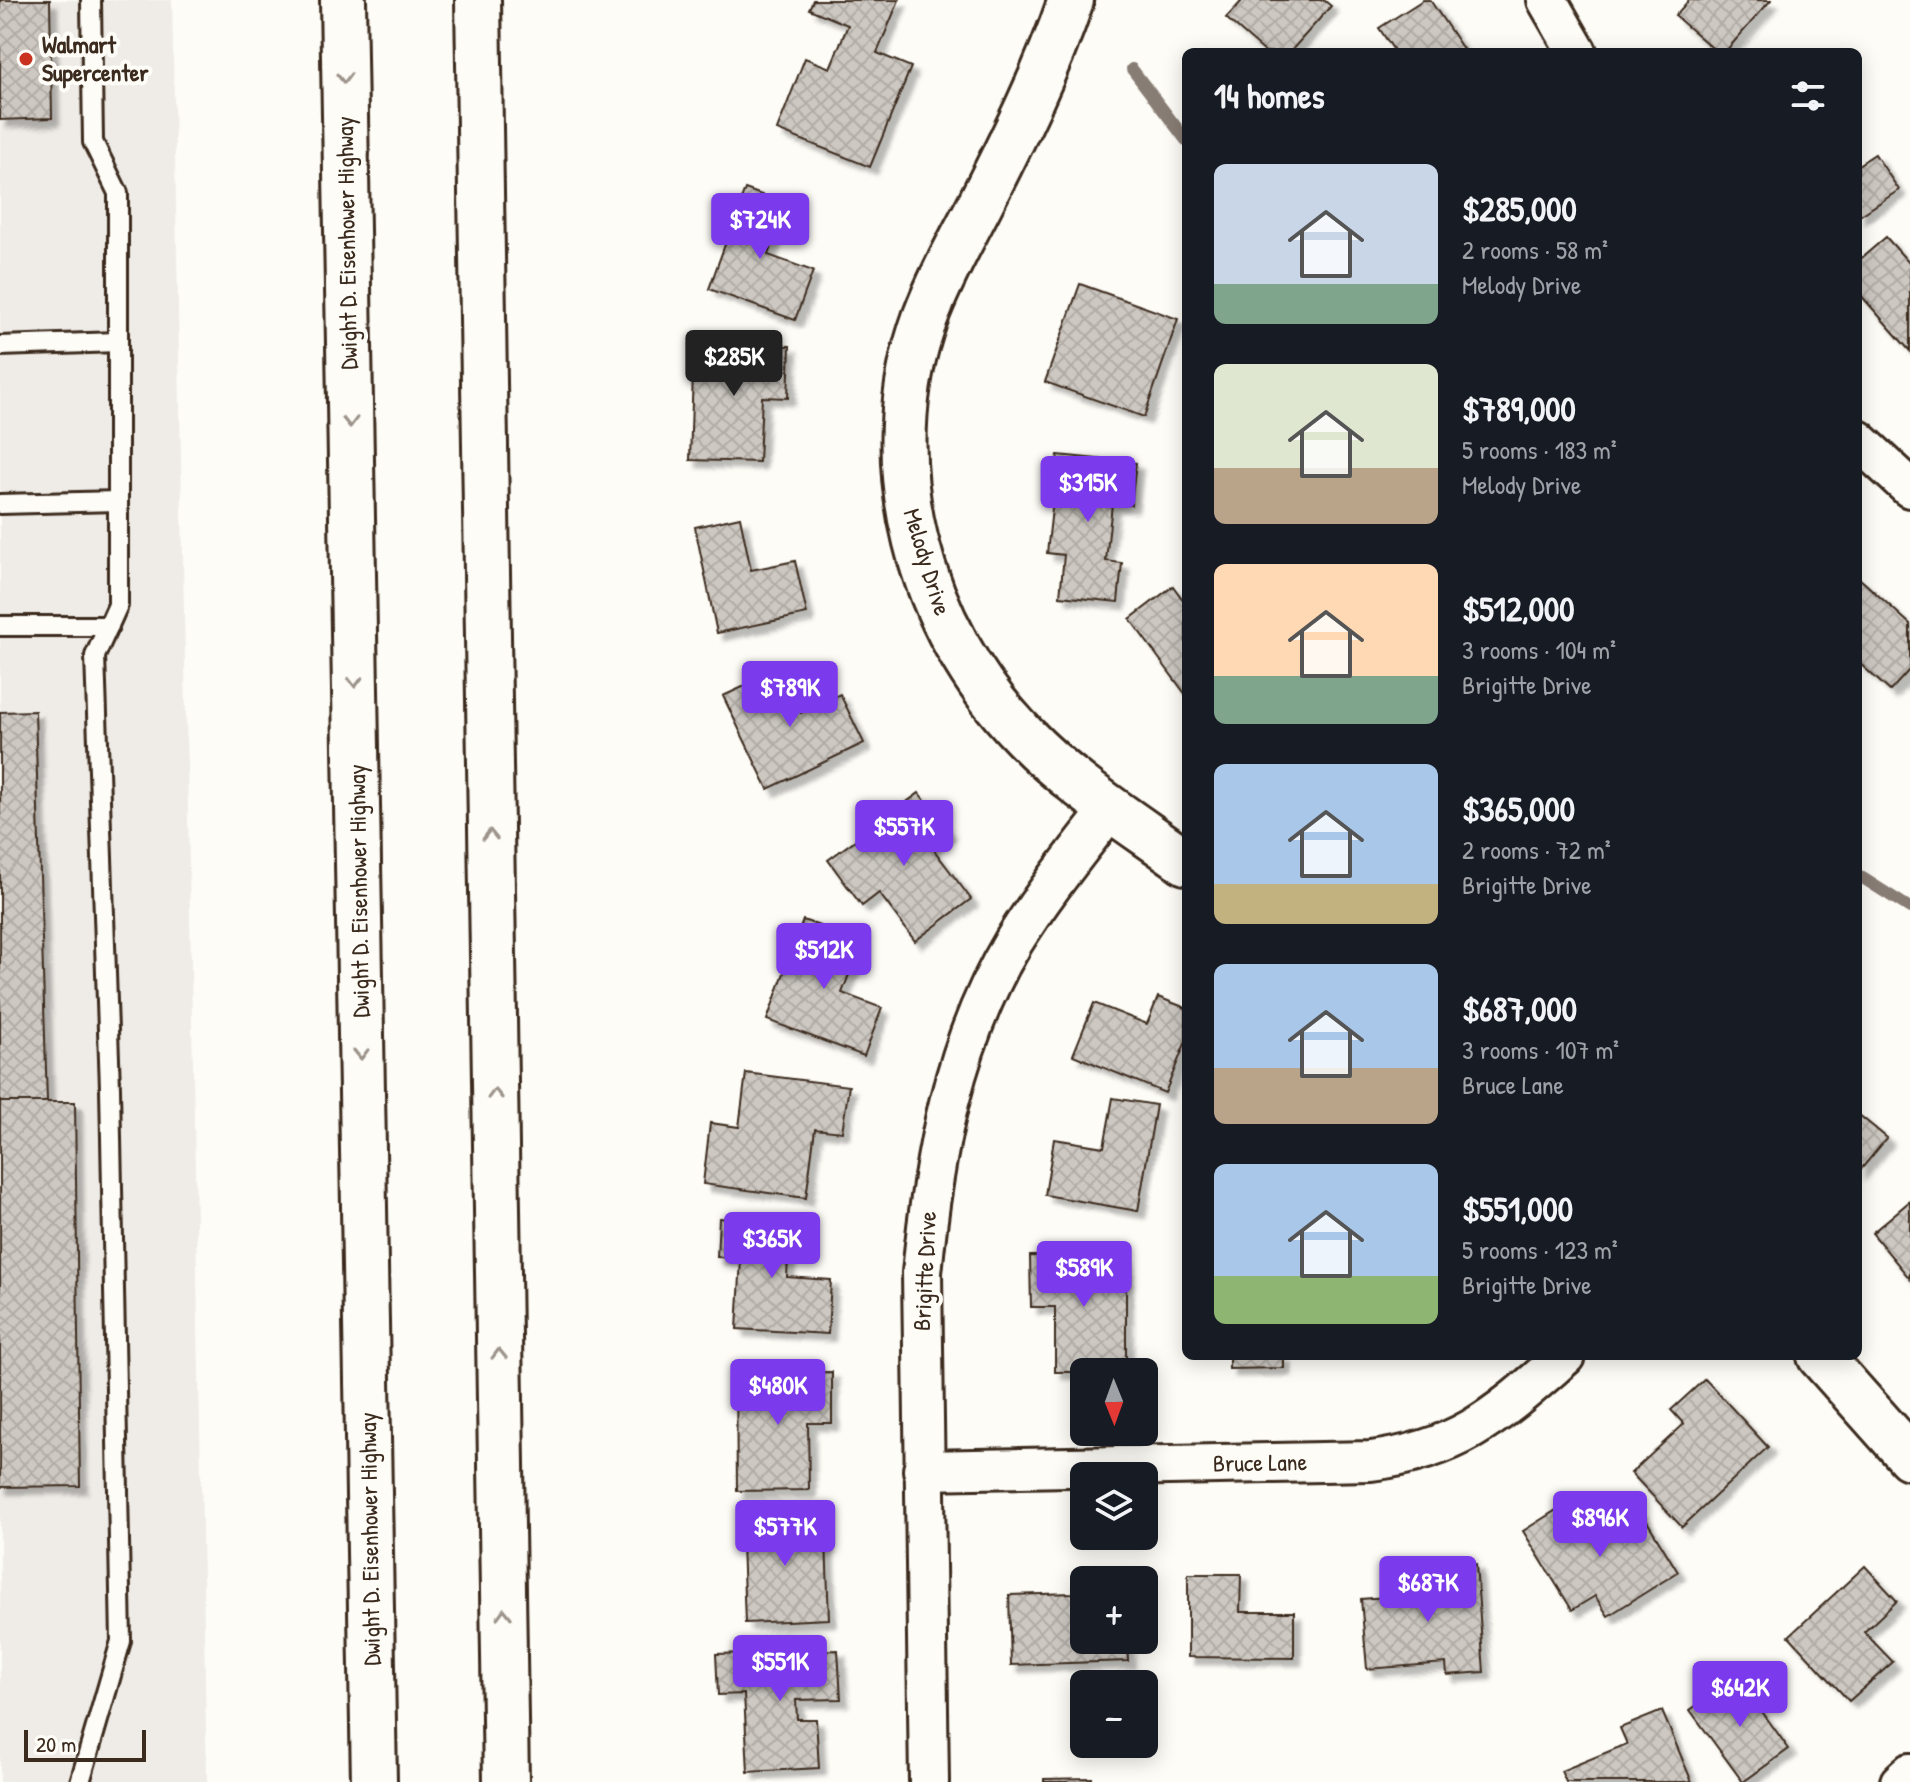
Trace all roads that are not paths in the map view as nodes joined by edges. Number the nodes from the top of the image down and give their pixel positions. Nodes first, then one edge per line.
1 (91, 0) edge
2 (343, 0) edge
3 (478, 0) edge
4 (1071, 0) edge
5 (1547, 0) edge
6 (1575, 48) edge
7 (118, 342) junction
8 (0, 346) edge
9 (1862, 444) edge
10 (1910, 488) edge
11 (118, 501) junction
12 (0, 504) edge
13 (0, 626) edge
14 (109, 626) junction
15 (1111, 808) junction
16 (1182, 859) edge
17 (1560, 1360) edge
18 (1824, 1360) edge
19 (1910, 1457) edge
20 (923, 1470) junction
21 (505, 1692) junction
22 (1910, 1773) edge
23 (80, 1782) edge
24 (374, 1782) edge
25 (480, 1782) edge
26 (506, 1782) edge
27 (929, 1782) edge
28 (1900, 1782) edge

1 - 7 lane
2 -> 24 main road, Dwight D. Eisenhower Highway
21 -> 3 main road
4 - 15 main road, Melody Drive
5 - 6 street
7 - 8 lane
7 - 11 lane
9 - 10 street
11 - 12 lane
11 - 14 lane
13 - 14 lane
14 - 23 lane
15 - 16 main road, Melody Drive
15 - 20 street, Brigitte Drive
17 - 20 street, Bruce Lane
18 - 19 main road
20 - 27 street, Brigitte Drive
21 - 25 main road
21 - 26 main road
22 - 28 street

